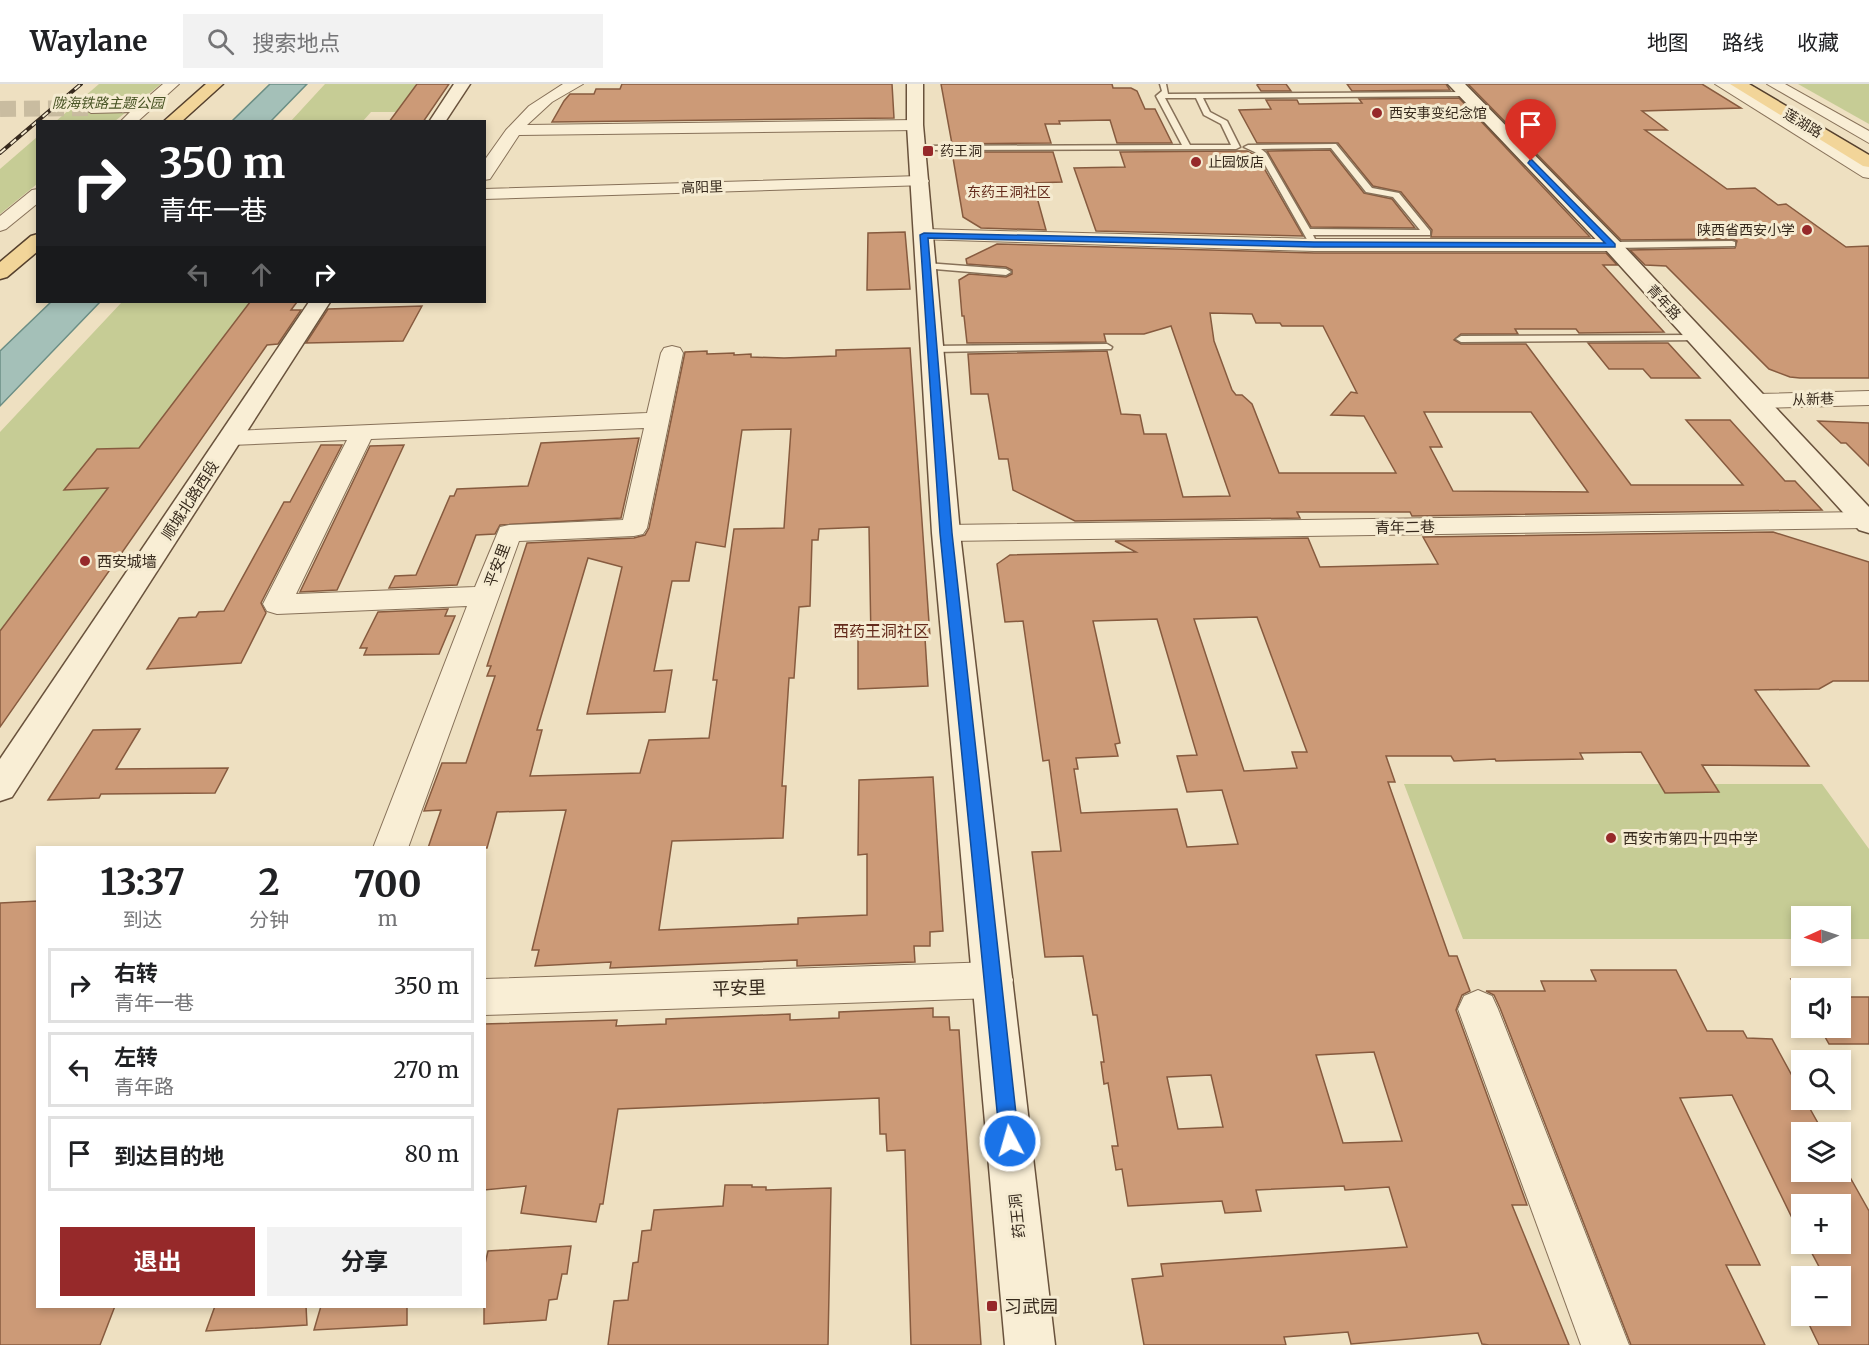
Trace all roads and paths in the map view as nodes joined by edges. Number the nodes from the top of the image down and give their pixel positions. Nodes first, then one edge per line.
1 (172, 84) edge
2 (191, 84) edge
3 (212, 84) edge
4 (462, 84) edge
5 (576, 84) edge
6 (915, 84) edge
7 (1163, 84) edge
8 (1299, 84) edge
9 (1722, 84) edge
10 (1738, 84) edge
11 (1756, 84) edge
12 (1774, 84) edge
13 (1461, 89) edge
14 (1307, 94) junction
15 (1198, 95) junction
16 (1160, 96) junction
17 (145, 107) junction
18 (91, 108) tunnel mouth
19 (129, 120) edge
20 (160, 120) edge
21 (161, 120) edge
22 (173, 120) edge
23 (438, 120) edge
24 (516, 130) junction
25 (916, 136) junction
26 (1869, 138) edge
27 (1187, 147) junction
28 (1236, 147) junction
29 (1252, 147) junction
30 (1869, 149) edge
31 (1869, 162) edge
32 (486, 172) edge
33 (1869, 173) edge
34 (920, 181) junction
35 (486, 194) edge
36 (36, 196) edge
37 (0, 225) edge
38 (36, 227) edge
39 (1310, 238) junction
40 (36, 242) edge
41 (1732, 244) dead end
42 (1612, 245) junction
43 (925, 251) junction
44 (0, 258) edge
45 (1006, 272) dead end
46 (0, 273) edge
47 (318, 303) edge
48 (1698, 338) junction
49 (1461, 339) dead end
50 (1107, 347) dead end
51 (933, 349) junction
52 (672, 353) dead end
53 (1869, 398) edge
54 (1757, 401) junction
55 (657, 420) junction
56 (363, 432) junction
57 (231, 438) junction
58 (1867, 522) edge
59 (946, 533) junction
60 (485, 596) junction
61 (0, 788) edge
62 (391, 846) edge
63 (994, 980) junction
64 (486, 997) edge
65 (1478, 1009) dead end
66 (1030, 1345) edge
67 (1605, 1345) edge

1 - 17 street
2 - 20 main road
3 - 21 main road
3 - 22 main road
4 - 23 street
5 - 24 street
6 - 25 street, 药王洞
7 - 16 lane
8 - 14 lane
9 - 33 street
10 - 31 main road, 莲湖路
11 - 30 main road, 莲湖路
12 - 26 street
13 - 14 lane
13 - 42 street, 青年路
14 - 15 lane
15 - 16 lane
15 - 28 lane
16 - 27 lane
17 - 18 street
17 - 19 street
24 - 25 street
24 - 32 street
25 - 27 lane
25 - 34 street, 药王洞
27 - 28 lane
28 - 29 lane
29 - 39 lane
29 - 39 lane
34 - 35 street, 高阳里
34 - 43 street, 药王洞
36 - 37 street
38 - 44 main road
39 - 42 street
39 - 43 street
40 - 46 main road
41 - 42 lane
42 - 48 street, 青年路
43 - 45 lane
43 - 51 street, 药王洞
47 - 57 street, 顺城北路西段
48 - 49 lane
48 - 54 street, 青年路
50 - 51 lane
51 - 59 street, 药王洞
52 - 55 street, 平安里
53 - 54 street, 从新巷
54 - 58 street, 青年路
55 - 56 street
55 - 60 street, 平安里
56 - 57 street
56 - 60 street
57 - 61 street, 顺城北路西段
58 - 59 street, 青年二巷
59 - 63 street, 药王洞
60 - 62 street, 平安里
63 - 64 street, 平安里
63 - 66 street, 药王洞
65 - 67 street

